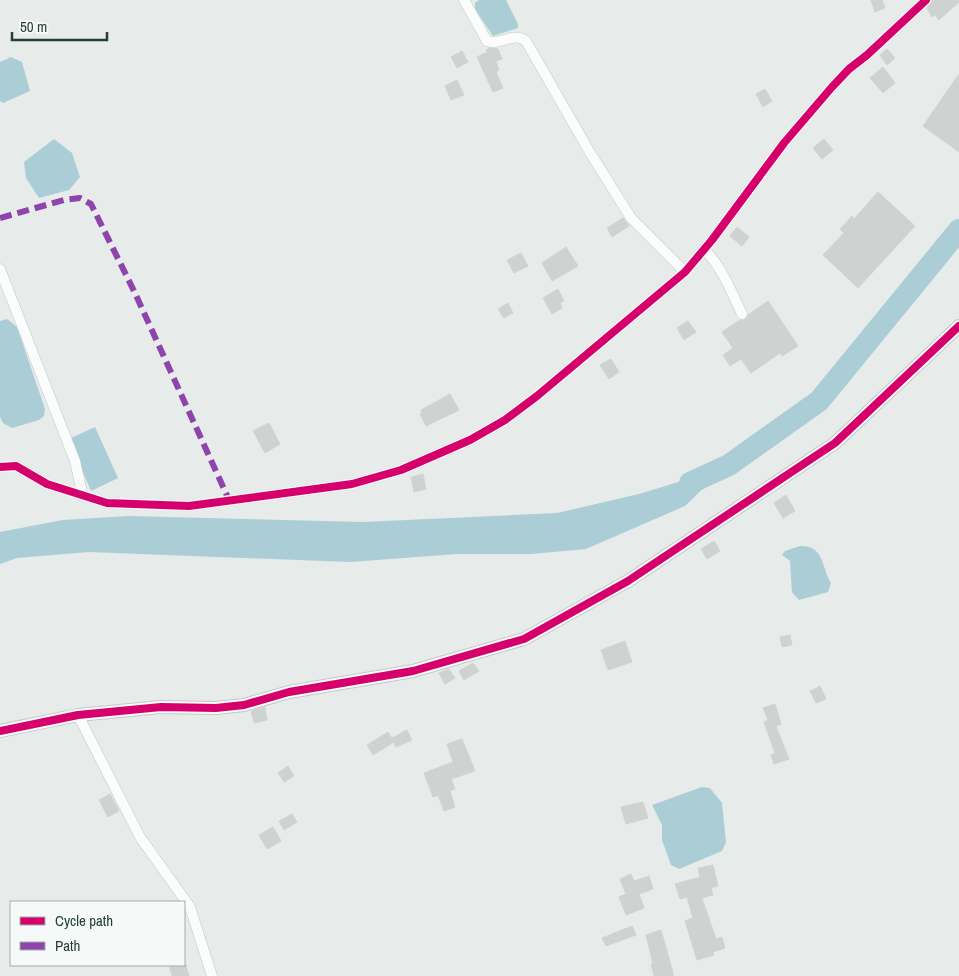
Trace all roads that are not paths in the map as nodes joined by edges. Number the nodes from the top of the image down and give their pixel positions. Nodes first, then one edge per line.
1 (464, 0) edge
2 (926, 0) edge
3 (704, 249) junction
4 (0, 269) edge
5 (685, 272) junction
6 (742, 314) dead end
7 (959, 326) edge
8 (0, 467) edge
9 (84, 497) junction
10 (78, 715) junction
11 (0, 731) edge
12 (212, 976) edge

1 - 5 street
2 - 3 street
3 - 5 street
3 - 6 street
4 - 9 street
5 - 9 street
7 - 10 street
8 - 9 street
10 - 11 street
10 - 12 street

